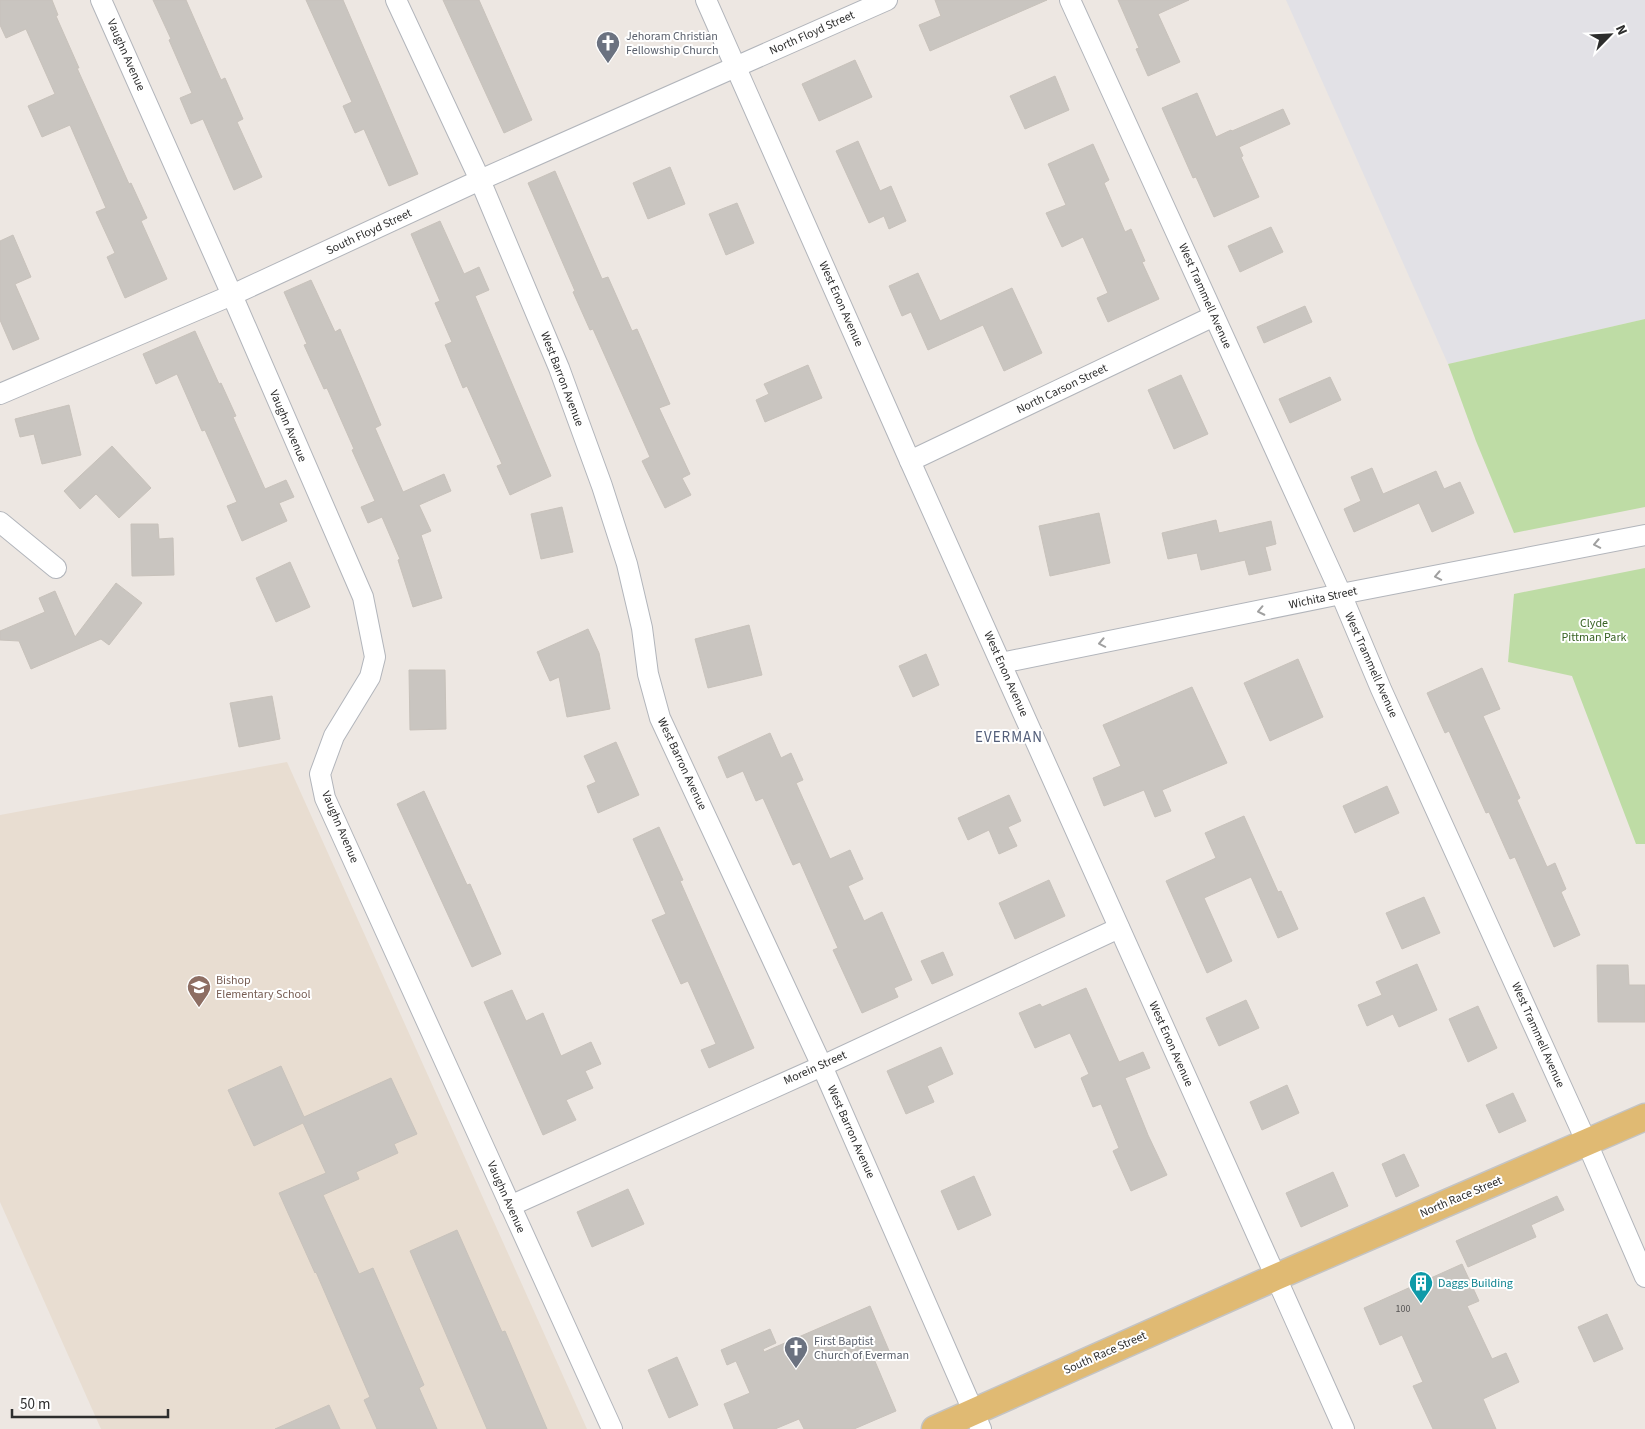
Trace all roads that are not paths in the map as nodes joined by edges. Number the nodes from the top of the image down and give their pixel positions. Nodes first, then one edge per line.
1 (101, 0) edge
2 (396, 0) edge
3 (706, 0) edge
4 (887, 0) edge
5 (1070, 0) edge
6 (736, 66) junction
7 (480, 180) junction
8 (232, 295) junction
9 (1214, 316) junction
10 (0, 394) edge
11 (910, 461) junction
12 (0, 522) edge
13 (1645, 535) edge
14 (56, 568) dead end
15 (1340, 594) junction
16 (1001, 663) junction
17 (1119, 928) junction
18 (822, 1066) junction
19 (1645, 1117) edge
20 (1587, 1143) junction
21 (510, 1206) junction
22 (1276, 1277) junction
23 (1645, 1277) edge
24 (978, 1420) edge
25 (612, 1429) edge
26 (934, 1429) edge
27 (1344, 1429) edge

1 - 8 street, Vaughn Avenue
2 - 7 street, West Barron Avenue
3 - 6 street, West Enon Avenue
4 - 6 street, North Floyd Street
5 - 9 street, West Trammell Avenue
6 - 7 street, South Floyd Street
6 - 11 street, West Enon Avenue
7 - 8 street, South Floyd Street
7 - 18 street, West Barron Avenue
8 - 10 street, South Floyd Street
8 - 21 street, Vaughn Avenue
9 - 11 street, North Carson Street
9 - 15 street, West Trammell Avenue
11 - 16 street, West Enon Avenue
12 - 14 street
13 -> 15 street, Wichita Street
15 -> 16 street, Wichita Street
15 - 20 street, West Trammell Avenue
16 - 17 street, West Enon Avenue
17 - 18 street, Morein Street
17 - 22 street, West Enon Avenue
18 - 21 street, Morein Street
18 - 24 street, West Barron Avenue
19 - 20 main road, North Race Street
20 - 22 main road, North Race Street
20 - 23 street, West Trammell Avenue
21 - 25 street, Vaughn Avenue
22 - 24 main road, South Race Street
22 - 27 street, West Enon Avenue
24 - 26 main road, South Race Street

